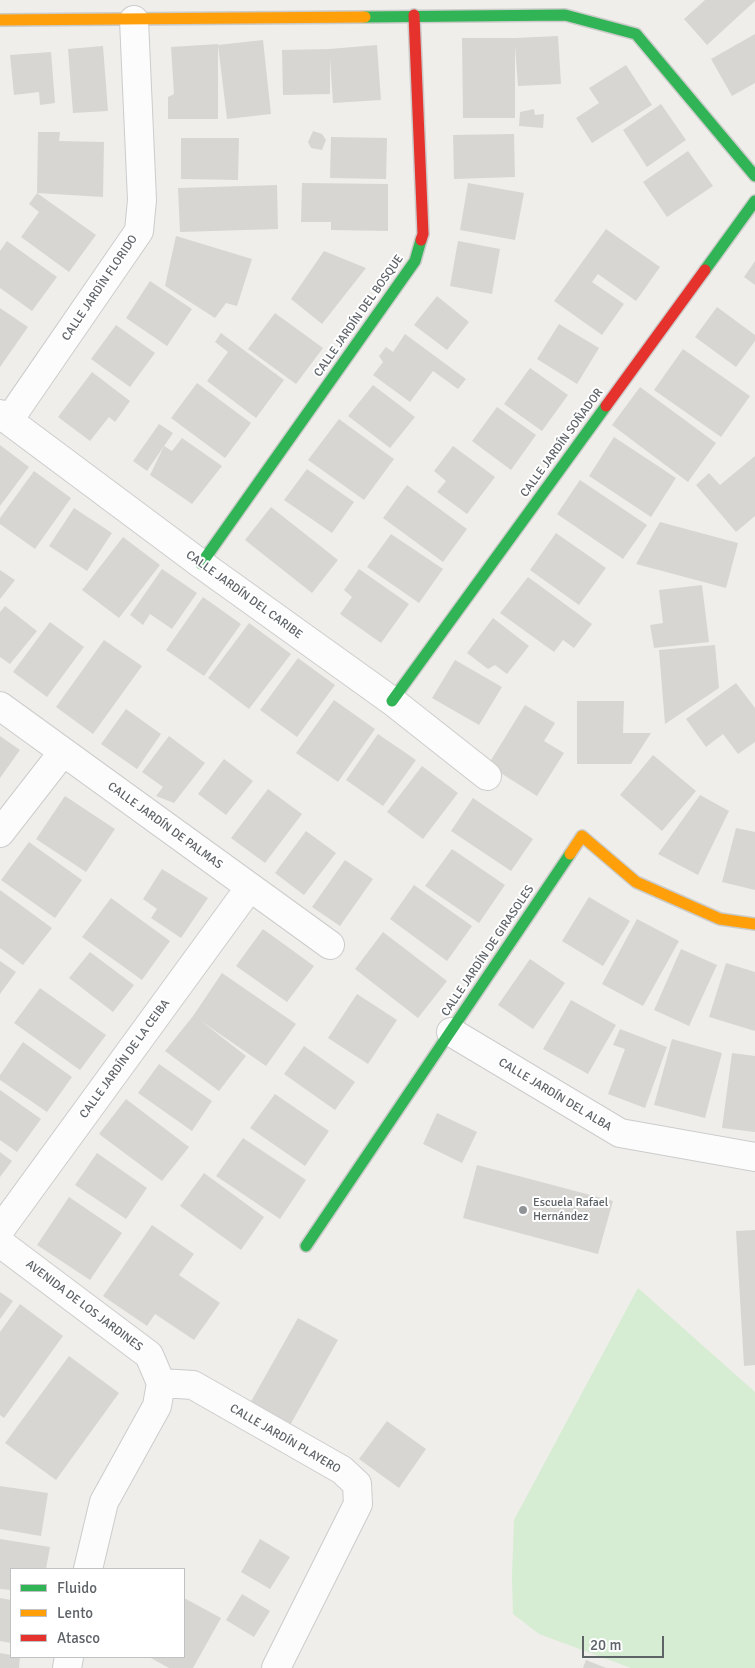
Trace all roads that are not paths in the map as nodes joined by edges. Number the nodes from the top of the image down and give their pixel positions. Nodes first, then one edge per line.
1 (414, 15) junction
2 (0, 20) edge
3 (134, 20) junction
4 (755, 176) edge
5 (755, 202) edge
6 (5, 417) edge
7 (201, 564) junction
8 (392, 701) junction
9 (0, 706) edge
10 (63, 752) junction
11 (487, 776) dead end
12 (0, 833) edge
13 (250, 888) junction
14 (755, 924) edge
15 (330, 945) dead end
16 (451, 1032) junction
17 (755, 1157) edge
18 (0, 1230) edge
19 (0, 1243) edge
20 (306, 1246) dead end
21 (161, 1383) junction
22 (88, 1568) edge
23 (276, 1668) edge

1 - 3 street
1 - 4 street
1 - 7 street, CALLE JARDÍN DEL BOSQUE
2 - 3 street
3 - 6 street, CALLE JARDÍN FLORIDO
5 - 8 street, CALLE JARDÍN SOÑADOR
6 - 7 street, CALLE JARDÍN DEL CARIBE
7 - 8 street, CALLE JARDÍN DEL CARIBE
8 - 11 street, CALLE JARDÍN DEL CARIBE
9 - 10 street, CALLE JARDÍN DE PALMAS
10 - 12 street
10 - 13 street, CALLE JARDÍN DE PALMAS
13 - 15 street, CALLE JARDÍN DE PALMAS
13 - 18 street, CALLE JARDÍN DE LA CEIBA
14 - 16 street, CALLE JARDÍN DE GIRASOLES
16 - 17 street, CALLE JARDÍN DEL ALBA
16 - 20 street, CALLE JARDÍN DE GIRASOLES
19 - 21 street, AVENIDA DE LOS JARDINES
21 - 22 street
21 - 23 street, CALLE JARDÍN PLAYERO

